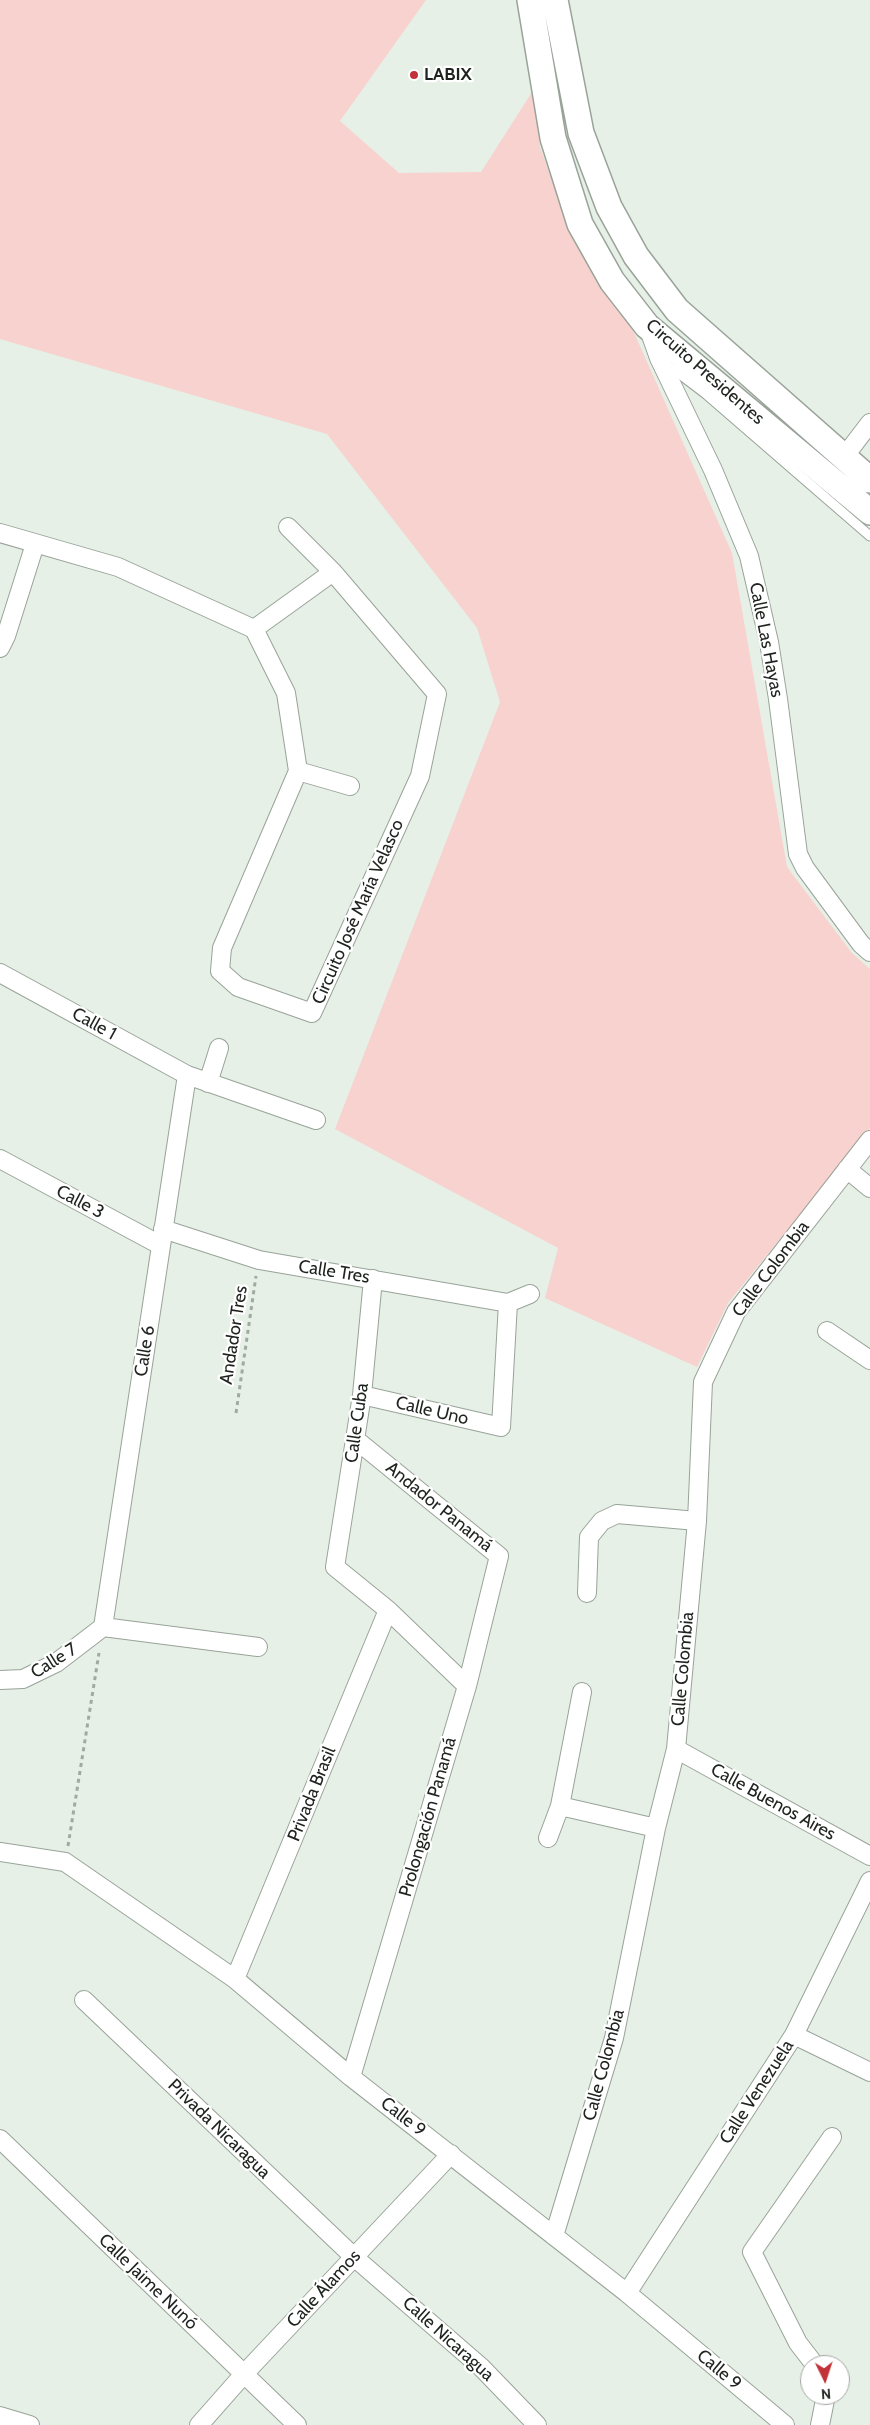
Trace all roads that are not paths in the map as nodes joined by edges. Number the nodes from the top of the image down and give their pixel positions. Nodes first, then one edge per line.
1 (530, 0) edge
2 (556, 0) edge
3 (647, 326) junction
4 (659, 358) junction
5 (870, 423) edge
6 (844, 457) junction
7 (870, 480) edge
8 (870, 512) edge
9 (288, 527) dead end
10 (0, 534) edge
11 (870, 536) edge
12 (35, 544) junction
13 (333, 572) junction
14 (254, 629) junction
15 (0, 648) edge
16 (298, 771) junction
17 (350, 786) dead end
18 (870, 952) edge
19 (0, 973) edge
20 (220, 1048) dead end
21 (187, 1075) junction
22 (208, 1083) junction
23 (316, 1120) dead end
24 (870, 1140) edge
25 (0, 1162) edge
26 (847, 1169) junction
27 (870, 1188) edge
28 (162, 1237) junction
29 (373, 1279) junction
30 (530, 1294) dead end
31 (508, 1303) junction
32 (827, 1331) dead end
33 (870, 1360) edge
34 (362, 1395) junction
35 (355, 1439) junction
36 (697, 1520) junction
37 (499, 1556) joint
38 (587, 1593) dead end
39 (388, 1610) junction
40 (103, 1627) junction
41 (258, 1646) dead end
42 (0, 1680) edge
43 (467, 1686) junction
44 (582, 1692) dead end
45 (676, 1748) junction
46 (560, 1806) junction
47 (656, 1828) junction
48 (548, 1838) dead end
49 (0, 1852) edge
50 (870, 1856) edge
51 (870, 1881) edge
52 (236, 1979) junction
53 (84, 2000) dead end
54 (794, 2035) junction
55 (870, 2072) edge
56 (351, 2077) junction
57 (832, 2137) dead end
58 (0, 2139) edge
59 (451, 2154) junction
60 (554, 2236) junction
61 (354, 2257) junction
62 (627, 2293) junction
63 (807, 2355) edge
64 (244, 2374) junction
65 (824, 2405) edge
66 (0, 2416) edge
67 (30, 2425) edge
68 (199, 2425) edge
69 (297, 2425) edge
70 (537, 2425) edge
71 (785, 2425) edge
72 (820, 2425) edge

1 - 3 main road, Circuito Presidentes
2 - 6 main road, Circuito Presidentes
3 - 4 street, Calle Las Hayas
3 - 8 main road, Circuito Presidentes
4 - 11 lane
4 - 18 street, Calle Las Hayas
5 - 6 street
6 - 7 main road, Circuito Presidentes
9 - 13 street
10 - 12 street
12 - 14 street
12 - 15 street
13 - 14 street
13 - 16 street, Circuito José María Velasco
14 - 16 street
16 - 17 street
19 - 21 street, Calle 1
20 - 22 street
21 - 22 street, Calle 1
21 - 28 street, Calle 6
22 - 23 street, Calle 1
24 - 26 street, Calle Colombia
25 - 28 street, Calle 3
26 - 27 street
26 - 36 street, Calle Colombia
28 - 29 street, Calle Tres
28 - 40 street, Calle 6
29 - 31 street, Calle Tres
29 - 34 street, Calle Cuba
30 - 31 street
31 - 34 street, Calle Uno
32 - 33 street
34 - 35 street, Calle Cuba
35 - 37 street, Andador Panamá
35 - 39 street, Calle Cuba
36 - 38 street
36 - 45 street, Calle Colombia
37 - 43 street, Prolongación Panamá
39 - 43 street
39 - 52 street, Privada Brasil
40 - 41 street
40 - 42 street, Calle 7
43 - 56 street, Prolongación Panamá
44 - 46 street
45 - 47 street, Calle Colombia
45 - 50 street, Calle Buenos Aires
46 - 47 street
46 - 48 street
47 - 60 street, Calle Colombia
49 - 52 street, Calle 9
51 - 54 street, Calle Venezuela
52 - 56 street, Calle 9
53 - 61 street, Privada Nicaragua
54 - 55 street
54 - 62 street, Calle Venezuela
56 - 59 street, Calle 9
57 - 63 street
58 - 64 street, Calle Jaime Nunó
59 - 60 street, Calle 9
59 - 61 street, Calle Álamos
60 - 62 street, Calle 9
61 - 64 street, Calle Álamos
61 - 70 street, Calle Nicaragua
62 - 71 street, Calle 9
64 - 68 street, Calle Álamos
64 - 69 street, Calle Jaime Nunó
65 - 72 street
66 - 67 street

